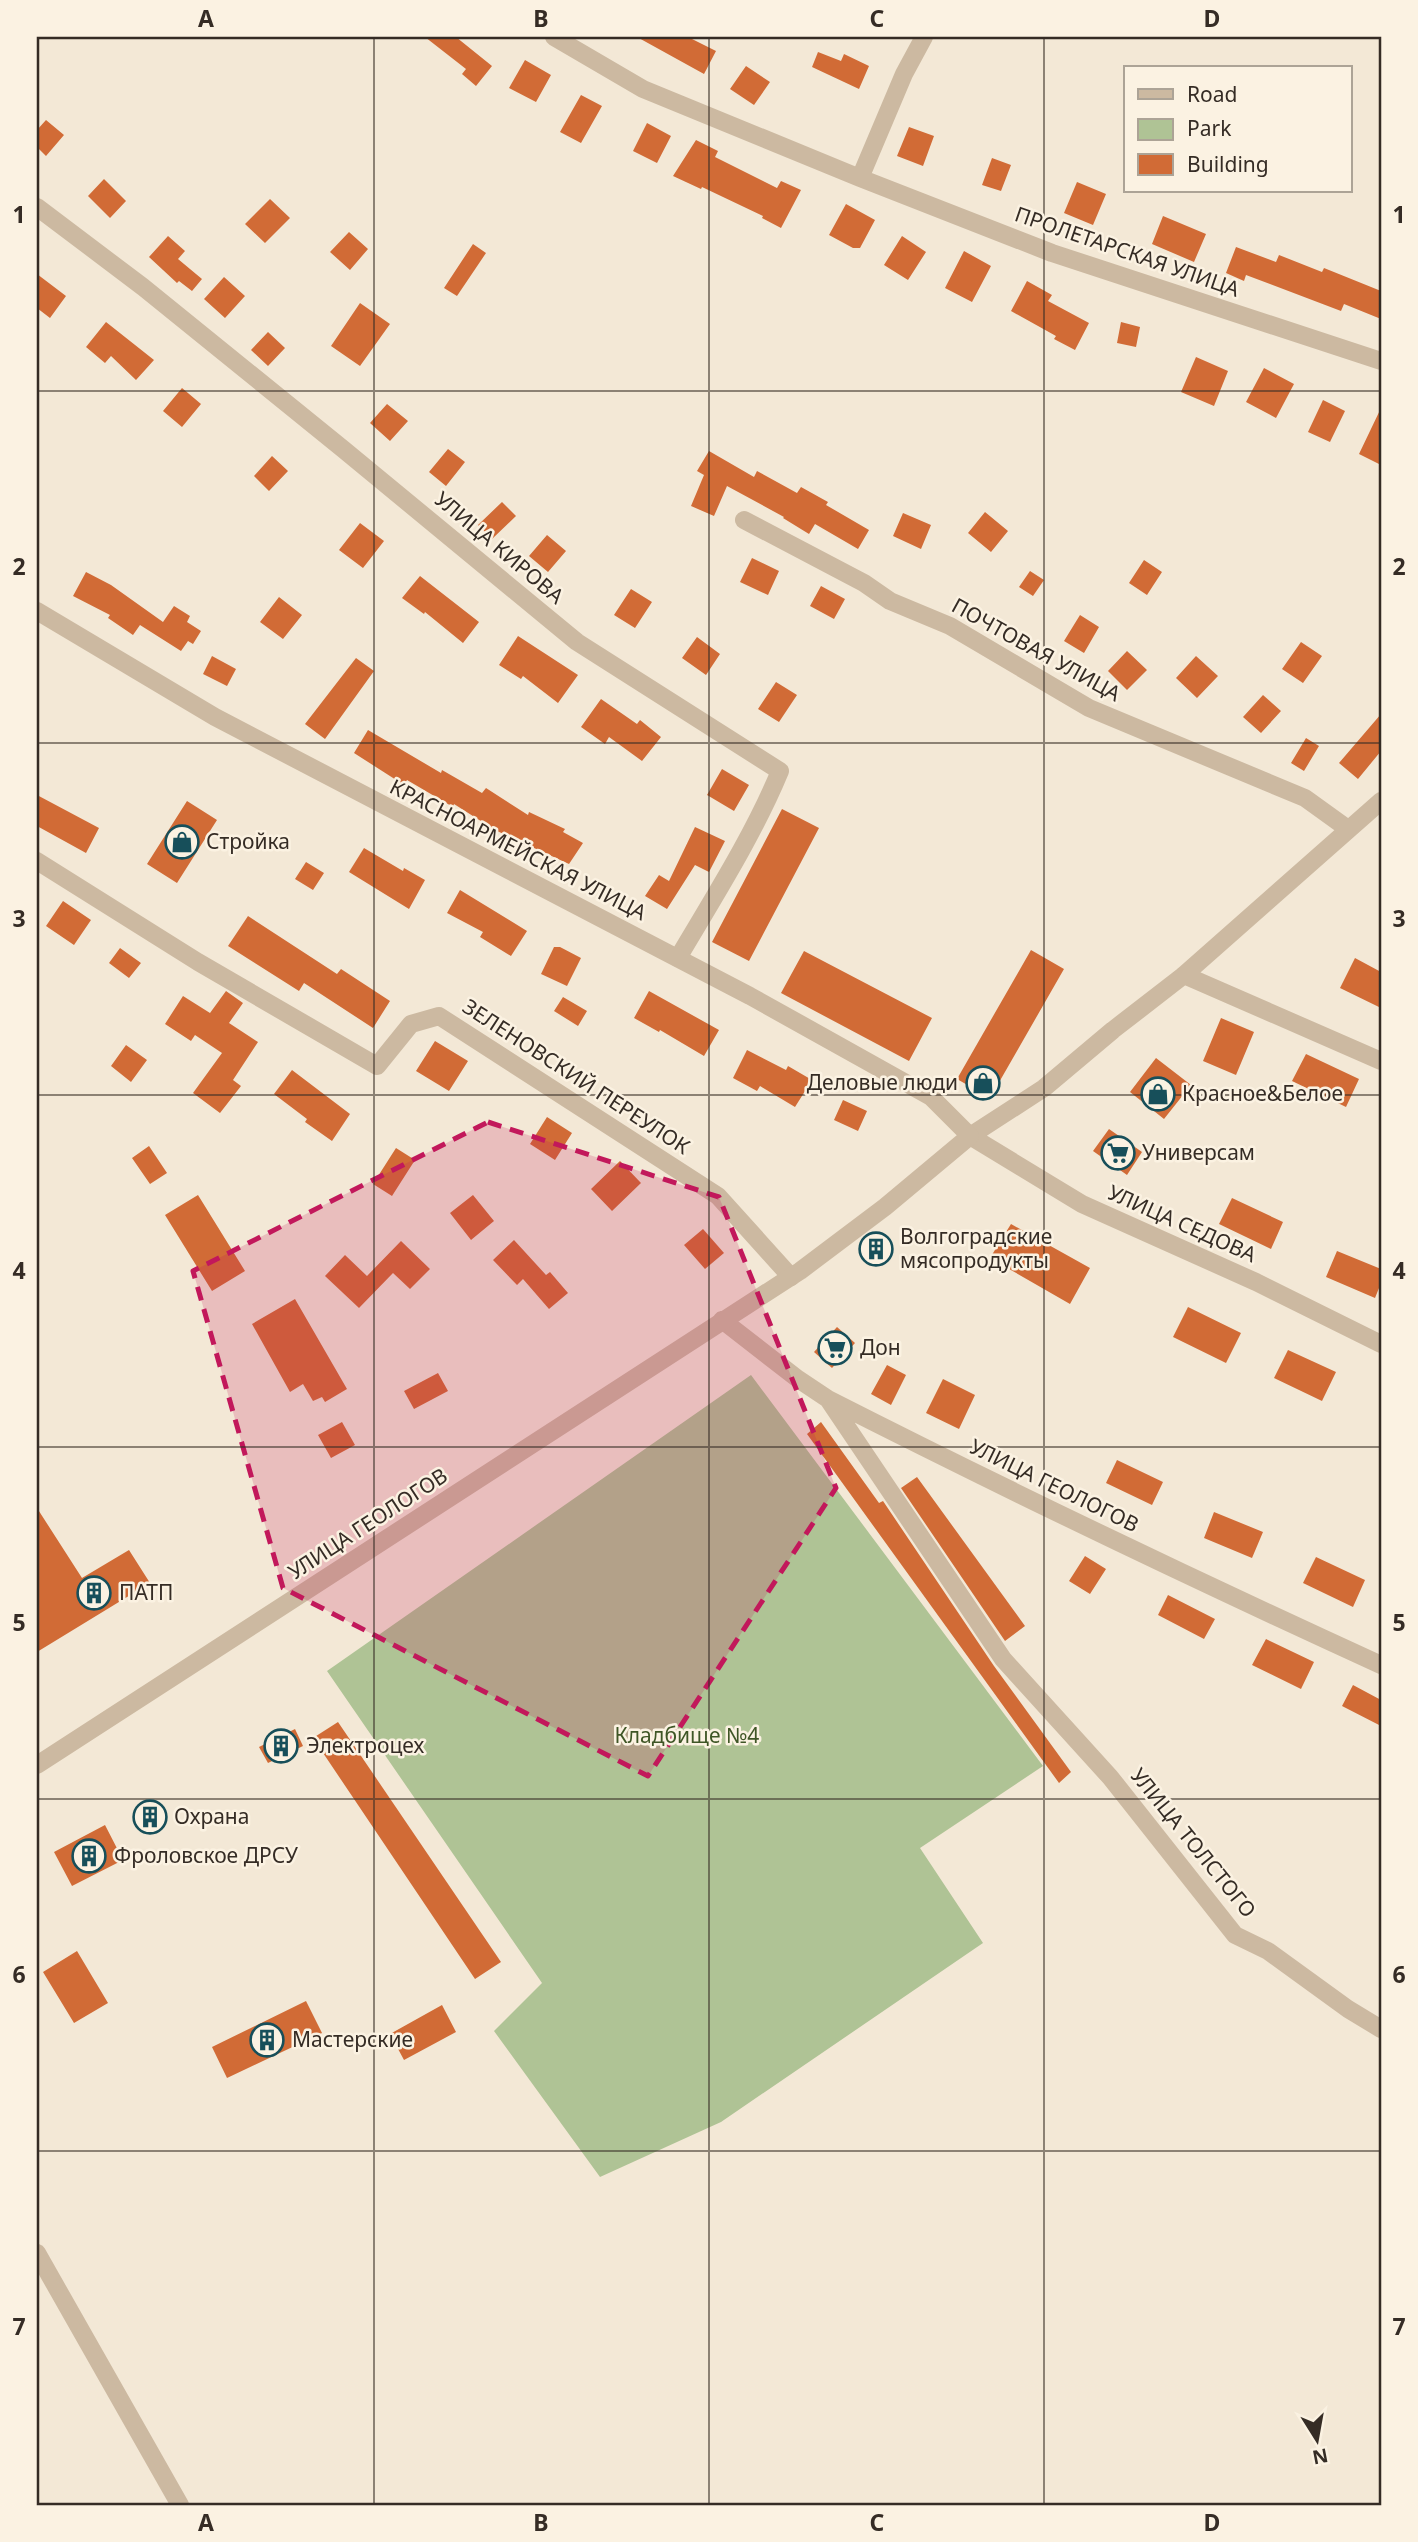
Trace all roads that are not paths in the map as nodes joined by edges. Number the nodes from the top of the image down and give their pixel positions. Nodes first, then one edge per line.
1 (554, 37) edge
2 (924, 37) edge
3 (860, 177) junction
4 (37, 207) edge
5 (1381, 361) edge
6 (744, 520) dead end
7 (37, 611) edge
8 (1381, 801) edge
9 (1348, 829) junction
10 (37, 861) edge
11 (678, 958) junction
12 (1184, 975) junction
13 (1381, 1061) edge
14 (971, 1136) junction
15 (791, 1277) junction
16 (722, 1320) junction
17 (1381, 1344) edge
18 (828, 1399) junction
19 (1381, 1665) edge
20 (37, 1765) edge
21 (1381, 2029) edge
22 (37, 2253) edge
23 (180, 2505) edge

1 - 3 street, ПРОЛЕТАРСКАЯ УЛИЦА
2 - 3 street
3 - 5 street, ПРОЛЕТАРСКАЯ УЛИЦА
4 - 11 street, УЛИЦА КИРОВА
6 - 9 street, ПОЧТОВАЯ УЛИЦА
7 - 11 street, КРАСНОАРМЕЙСКАЯ УЛИЦА
8 - 9 street, УЛИЦА ГЕОЛОГОВ
9 - 12 street, УЛИЦА ГЕОЛОГОВ
10 - 15 street, ЗЕЛЕНОВСКИЙ ПЕРЕУЛОК
11 - 14 street, КРАСНОАРМЕЙСКАЯ УЛИЦА
12 - 13 street
12 - 14 street, УЛИЦА ГЕОЛОГОВ
14 - 15 street, УЛИЦА ГЕОЛОГОВ
14 - 17 street, УЛИЦА СЕДОВА
15 - 16 street, УЛИЦА ГЕОЛОГОВ
16 - 18 street, УЛИЦА ГЕОЛОГОВ
16 - 20 street, УЛИЦА ГЕОЛОГОВ
18 - 19 street, УЛИЦА ГЕОЛОГОВ
18 - 21 street, УЛИЦА ТОЛСТОГО
22 - 23 street

